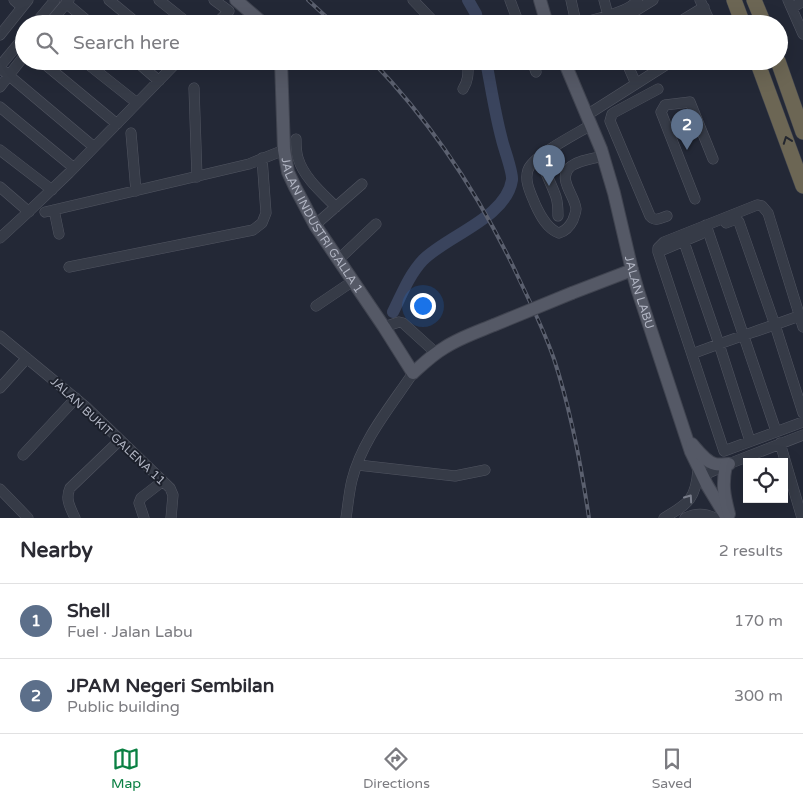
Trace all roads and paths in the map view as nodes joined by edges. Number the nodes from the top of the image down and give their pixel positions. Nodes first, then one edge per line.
1 (14, 0) edge
2 (55, 0) edge
3 (109, 0) edge
4 (159, 0) edge
5 (214, 0) edge
6 (236, 0) edge
7 (412, 0) edge
8 (510, 0) edge
9 (540, 0) edge
10 (571, 0) edge
11 (604, 0) edge
12 (637, 0) edge
13 (653, 0) edge
14 (734, 0) edge
15 (754, 0) edge
16 (803, 1) edge
17 (68, 2) edge
18 (25, 4) edge
19 (702, 4) edge
20 (790, 4) edge
21 (16, 15) edge
22 (42, 15) edge
23 (57, 15) edge
24 (82, 15) edge
25 (127, 15) edge
26 (178, 15) edge
27 (225, 15) edge
28 (254, 15) edge
29 (427, 15) edge
30 (516, 15) edge
31 (544, 15) edge
32 (575, 15) edge
33 (610, 15) edge
34 (617, 15) edge
35 (620, 15) edge
36 (688, 15) edge
37 (740, 15) edge
38 (760, 15) edge
39 (15, 16) edge
40 (0, 33) edge
41 (803, 34) edge
42 (15, 48) edge
43 (0, 67) edge
44 (15, 67) edge
45 (52, 70) edge
46 (96, 70) edge
47 (147, 70) edge
48 (169, 70) edge
49 (281, 70) edge
50 (468, 70) edge
51 (568, 70) edge
52 (630, 70) edge
53 (659, 70) edge
54 (761, 70) edge
55 (781, 70) edge
56 (9, 75) junction
57 (650, 76) junction
58 (159, 80) junction
59 (636, 84) junction
60 (0, 87) edge
61 (194, 88) dead end
62 (463, 89) dead end
63 (658, 89) junction
64 (138, 103) junction
65 (665, 105) junction
66 (0, 107) edge
67 (589, 120) junction
68 (116, 124) junction
69 (803, 132) edge
70 (131, 133) dead end
71 (296, 139) dead end
72 (619, 141) junction
73 (94, 147) junction
74 (0, 150) edge
75 (284, 150) junction
76 (602, 153) junction
77 (541, 155) junction
78 (262, 158) junction
79 (713, 159) dead end
80 (74, 168) junction
81 (197, 177) junction
82 (362, 184) dead end
83 (803, 186) edge
84 (0, 187) edge
85 (52, 190) junction
86 (136, 191) junction
87 (695, 199) dead end
88 (336, 207) junction
89 (29, 212) junction
90 (540, 215) junction
91 (558, 216) junction
92 (667, 216) dead end
93 (574, 218) junction
94 (376, 224) dead end
95 (315, 225) junction
96 (707, 228) junction
97 (2, 234) edge
98 (60, 234) dead end
99 (684, 242) junction
100 (626, 245) junction
101 (658, 252) junction
102 (338, 260) junction
103 (69, 267) dead end
104 (632, 270) junction
105 (614, 277) junction
106 (353, 281) junction
107 (638, 291) junction
108 (316, 306) dead end
109 (799, 316) junction
110 (775, 325) junction
111 (384, 327) junction
112 (803, 327) edge
113 (743, 335) junction
114 (0, 336) edge
115 (719, 344) junction
116 (436, 353) junction
117 (692, 354) junction
118 (27, 358) junction
119 (413, 373) junction
120 (0, 388) edge
121 (76, 398) junction
122 (803, 413) edge
123 (803, 422) edge
124 (776, 432) junction
125 (803, 435) edge
126 (685, 437) junction
127 (120, 440) junction
128 (750, 441) junction
129 (780, 443) junction
130 (22, 455) dead end
131 (727, 464) junction
132 (358, 465) junction
133 (485, 470) dead end
134 (700, 472) junction
135 (163, 481) junction
136 (0, 489) edge
137 (802, 513) edge
138 (28, 518) edge
139 (74, 518) edge
140 (144, 518) edge
141 (172, 518) edge
142 (346, 518) edge
143 (664, 518) edge
144 (686, 518) edge
145 (715, 518) edge
146 (728, 518) edge

1 - 18 street
2 - 22 street
3 - 25 street
4 - 26 street
5 - 27 street
6 - 28 main road
7 - 29 street
8 - 30 street
9 - 31 main road
10 - 32 street
11 - 33 street
12 - 34 street
13 - 35 street
14 - 37 highway
15 - 38 highway
16 - 20 street
17 - 23 street
17 - 24 street
18 - 21 street
19 - 36 street
20 - 41 street
39 - 40 street
42 - 43 street
43 - 56 street
44 - 56 street
45 - 68 street
46 - 64 street
47 - 58 street
48 - 58 street
49 - 75 main road, JALAN INDUSTRI GALLA 1
50 - 62 street
51 - 67 main road, JALAN LABU
52 - 59 street
53 - 57 street
83 -> 54 highway
55 - 69 highway
56 - 60 street
56 - 73 street
57 - 59 street
57 - 63 street
58 - 64 street
59 - 67 street
61 - 81 street
63 - 65 street
63 - 72 street
64 - 68 street
65 - 79 street
65 - 87 street
66 - 80 street
67 - 76 main road, JALAN LABU
67 - 77 street
68 - 73 street
70 - 86 street
71 - 88 street
72 - 76 street
72 - 92 street
73 - 80 street
74 - 85 street
75 - 78 street
75 - 95 main road, JALAN INDUSTRI GALLA 1
76 - 93 street
76 - 100 main road, JALAN LABU
77 - 90 street
77 - 91 street
78 - 81 street
78 - 103 street
80 - 85 street
81 - 86 street
82 - 88 street
84 - 89 street
85 - 89 street
86 - 98 street
88 - 95 street
89 - 97 street
90 - 91 street
90 - 93 street
91 - 93 street
94 - 102 street
95 - 102 main road, JALAN INDUSTRI GALLA 1
96 - 99 street
96 - 101 street
96 - 109 street
96 - 110 street
96 - 113 street
99 - 101 street
99 - 115 street
100 - 104 main road, JALAN LABU
100 - 105 main road
101 - 117 street
102 - 106 main road, JALAN INDUSTRI GALLA 1
104 - 105 main road
104 - 107 main road, JALAN LABU
105 - 107 main road
105 - 116 main road, bridge
106 - 108 street
106 - 111 main road, JALAN INDUSTRI GALLA 1
107 - 126 main road, JALAN LABU
109 - 110 street
109 - 112 street
110 - 113 street
110 - 122 street
111 - 116 street
111 - 119 main road, JALAN INDUSTRI GALLA 1
113 - 115 street
113 - 124 street
114 - 118 street, JALAN BUKIT GALENA 11
115 - 117 street
115 - 128 street
116 - 119 main road
117 - 128 street
118 - 120 street
118 - 121 street, JALAN BUKIT GALENA 11
119 - 132 street
121 - 127 street, JALAN BUKIT GALENA 11
121 - 130 street
123 - 124 street
124 - 128 street
125 - 129 street
126 - 131 main road
126 - 134 main road, JALAN LABU
127 - 135 street, JALAN BUKIT GALENA 11
127 - 139 street
129 - 131 street
129 - 137 street
131 - 134 street
131 - 146 main road
132 - 133 street
132 - 142 street
143 -> 134 street
134 - 146 main road, JALAN LABU
135 - 140 street
135 - 141 street, JALAN BUKIT GALENA 11
136 - 138 street
144 - 145 street

